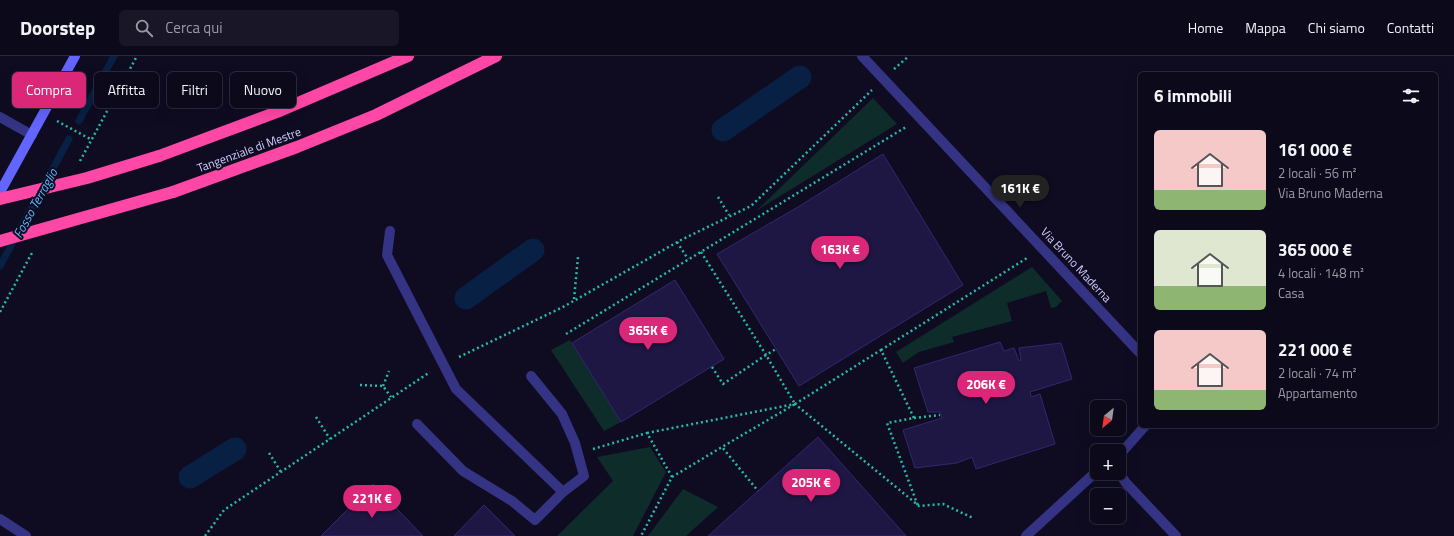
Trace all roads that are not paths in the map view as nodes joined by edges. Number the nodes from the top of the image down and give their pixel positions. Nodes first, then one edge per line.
1 (75, 56) edge
2 (408, 56) edge
3 (496, 56) edge
4 (862, 56) edge
5 (0, 117) edge
6 (32, 135) junction
7 (0, 192) edge
8 (0, 199) edge
9 (390, 231) dead end
10 (0, 241) edge
11 (1138, 351) edge
12 (530, 376) dead end
13 (417, 424) dead end
14 (1143, 428) edge
15 (1126, 447) edge
16 (1090, 477) edge
17 (1124, 480) edge
18 (562, 492) junction
19 (0, 519) edge
20 (26, 536) edge
21 (1026, 536) edge
22 (1176, 536) edge

1 - 6 main road
2 - 8 highway, Tangenziale di Mestre, bridge
3 - 10 highway, Tangenziale di Mestre, bridge
4 - 11 street, Via Bruno Maderna
5 - 6 street
6 - 7 main road
9 - 18 street
12 - 18 street
13 - 18 street
14 - 15 street
16 - 21 street
17 - 22 street
19 - 20 street

